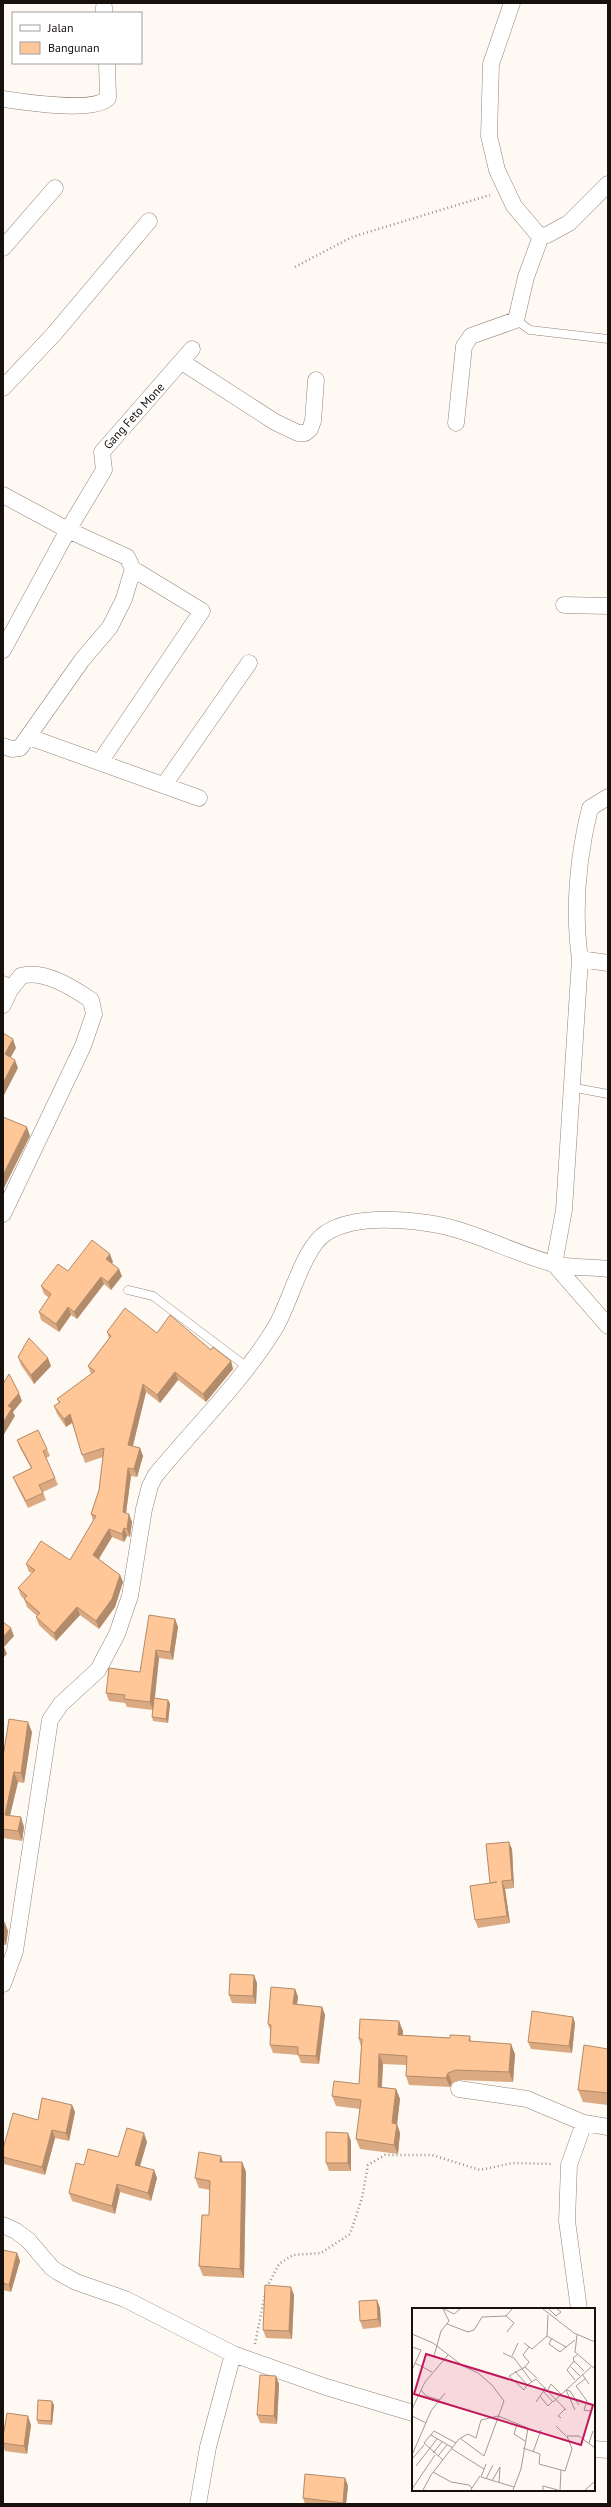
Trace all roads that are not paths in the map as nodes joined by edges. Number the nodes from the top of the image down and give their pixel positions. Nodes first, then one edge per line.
1 (512, 3) edge
2 (107, 64) edge
3 (3, 99) edge
4 (608, 184) edge
5 (55, 188) dead end
6 (149, 221) dead end
7 (542, 236) junction
8 (3, 248) edge
9 (516, 320) junction
10 (608, 339) edge
11 (192, 349) dead end
12 (182, 362) junction
13 (316, 380) dead end
14 (3, 388) edge
15 (456, 423) dead end
16 (3, 495) edge
17 (68, 530) junction
18 (133, 569) junction
19 (564, 605) dead end
20 (608, 606) edge
21 (3, 650) edge
22 (249, 663) dead end
23 (29, 737) junction
24 (3, 746) edge
25 (100, 762) junction
26 (164, 785) junction
27 (608, 797) edge
28 (199, 798) dead end
29 (580, 959) junction
30 (608, 963) edge
31 (7, 987) edge
32 (3, 1005) edge
33 (570, 1087) junction
34 (608, 1094) edge
35 (3, 1214) edge
36 (554, 1264) junction
37 (608, 1269) edge
38 (128, 1290) dead end
39 (608, 1326) edge
40 (247, 1366) junction
41 (3, 1984) edge
42 (459, 2089) dead end
43 (584, 2123) junction
44 (608, 2126) edge
45 (3, 2225) edge
46 (579, 2308) edge
47 (233, 2354) junction
48 (412, 2413) edge
49 (595, 2449) edge
50 (608, 2450) edge
51 (198, 2504) edge

1 - 7 street
2 - 3 street
4 - 7 street
5 - 8 street
6 - 14 street
7 - 9 street
9 - 10 lane
9 - 15 street
11 - 12 street, Gang Feto Mone
12 - 13 street
12 - 17 street, Gang Feto Mone
16 - 17 street
17 - 18 street
17 - 21 street, Gang Feto Mone
18 - 23 street
18 - 25 street
19 - 20 street
22 - 26 street
23 - 24 street
23 - 25 street
25 - 26 street
26 - 28 street
27 - 29 street
29 - 30 street
29 - 33 street
31 - 32 street
31 - 35 street
33 - 34 lane
33 - 36 street
36 - 37 street
36 - 39 street
36 - 40 street
38 - 40 lane
40 - 41 street
42 - 43 street
43 - 44 street
43 - 46 street
45 - 47 street
47 - 48 street
47 - 51 street
49 - 50 street

